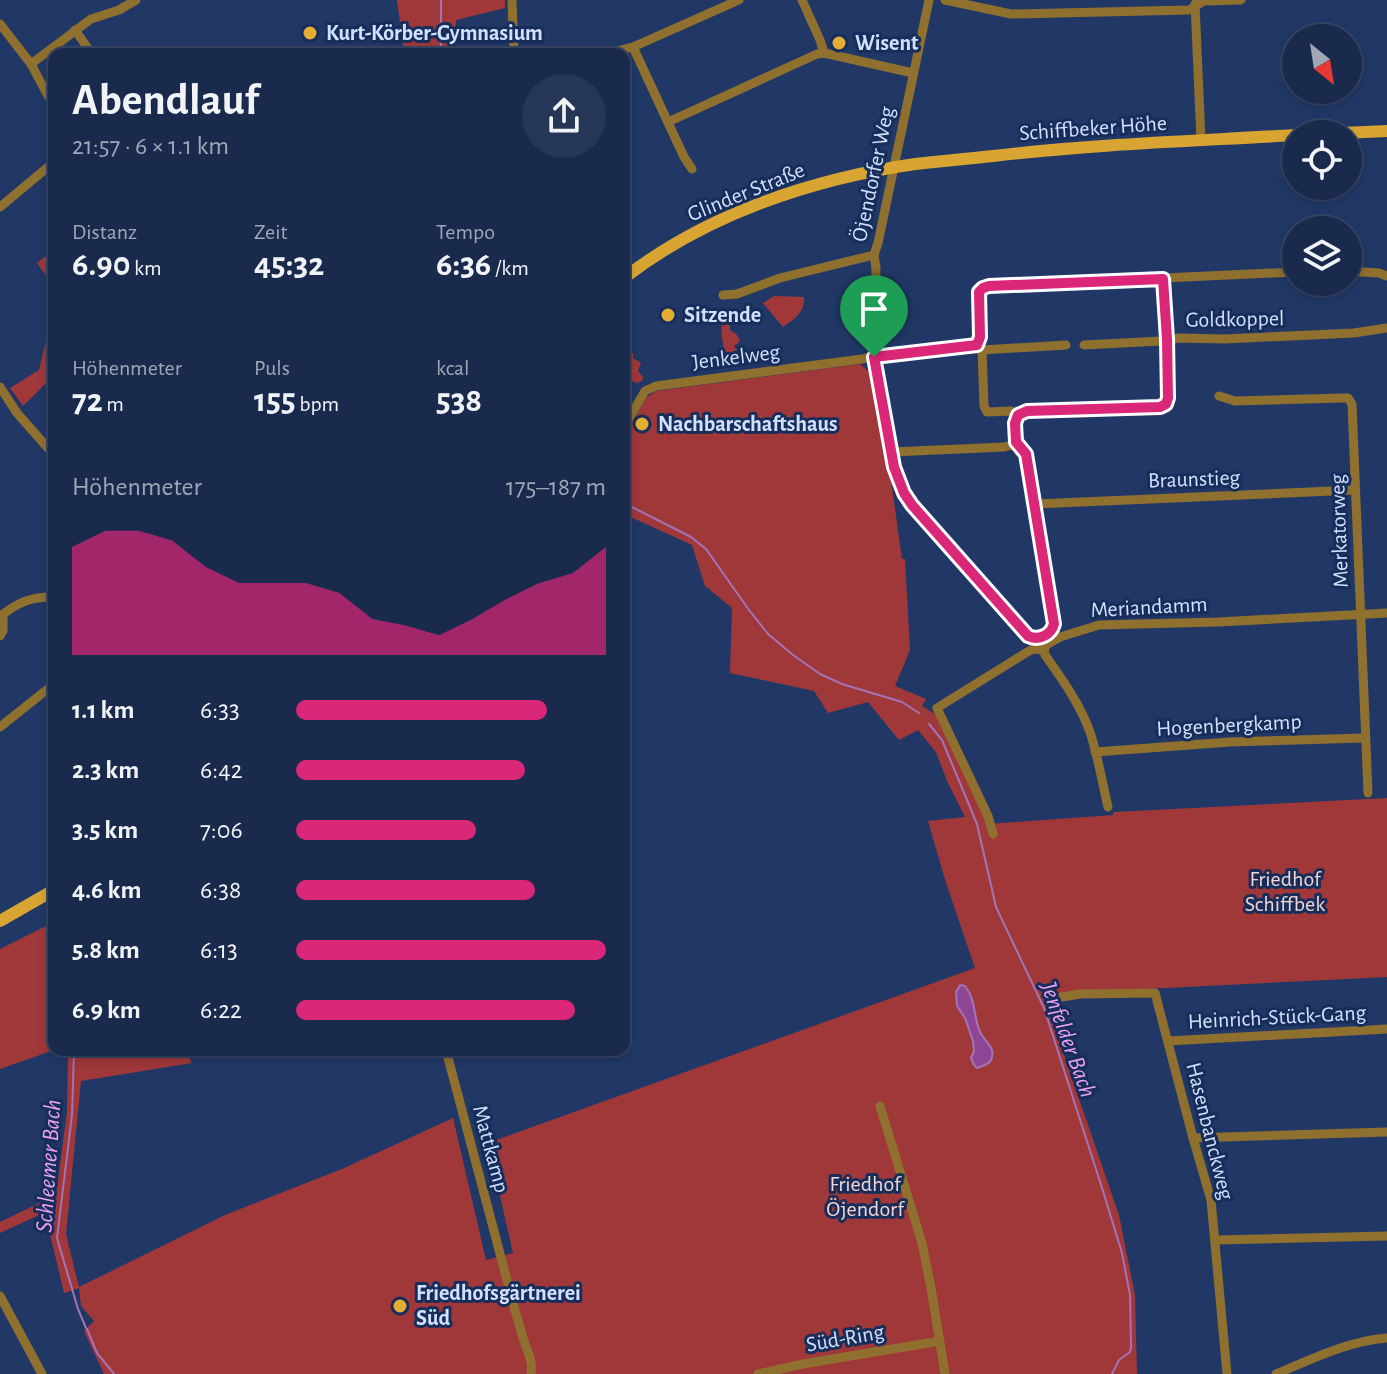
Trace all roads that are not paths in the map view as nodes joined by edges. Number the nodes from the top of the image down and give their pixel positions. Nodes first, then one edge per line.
1 (136, 0) edge
2 (512, 0) edge
3 (739, 0) edge
4 (802, 0) edge
5 (929, 0) edge
6 (945, 0) edge
7 (1241, 0) edge
8 (1195, 3) edge
9 (0, 24) edge
10 (75, 30) junction
11 (633, 47) junction
12 (52, 48) edge
13 (88, 48) edge
14 (514, 48) edge
15 (629, 48) edge
16 (48, 51) edge
17 (824, 53) junction
18 (31, 64) junction
19 (913, 73) junction
20 (48, 96) edge
21 (668, 122) junction
22 (1387, 131) edge
23 (1362, 132) edge
24 (1282, 136) edge
25 (1201, 140) junction
26 (48, 167) edge
27 (893, 168) junction
28 (692, 169) dead end
29 (0, 207) edge
30 (874, 255) junction
31 (1362, 272) edge
32 (1282, 273) edge
33 (630, 274) edge
34 (1387, 276) edge
35 (1163, 279) junction
36 (723, 295) dead end
37 (1387, 328) edge
38 (1167, 339) junction
39 (1066, 345) dead end
40 (1084, 345) dead end
41 (979, 348) junction
42 (874, 357) junction
43 (0, 387) edge
44 (1219, 396) dead end
45 (1018, 415) junction
46 (630, 416) edge
47 (1016, 442) junction
48 (48, 448) edge
49 (892, 452) junction
50 (1355, 490) junction
51 (1035, 504) junction
52 (48, 597) edge
53 (1387, 613) edge
54 (1360, 614) junction
55 (2, 616) edge
56 (0, 636) edge
57 (1044, 650) junction
58 (48, 689) edge
59 (0, 727) edge
60 (1365, 738) junction
61 (1095, 752) junction
62 (1368, 793) dead end
63 (1108, 807) dead end
64 (993, 834) dead end
65 (48, 893) edge
66 (0, 921) edge
67 (1056, 998) dead end
68 (1387, 1029) edge
69 (1168, 1041) junction
70 (448, 1056) edge
71 (880, 1106) dead end
72 (1387, 1132) edge
73 (1193, 1138) junction
74 (1387, 1236) edge
75 (1215, 1240) junction
76 (0, 1296) edge
77 (1387, 1338) edge
78 (940, 1341) junction
79 (42, 1374) edge
80 (531, 1374) edge
81 (758, 1374) edge
82 (945, 1374) edge
83 (1227, 1374) edge
84 (1276, 1374) edge

1 - 10 street
2 - 14 street
3 - 11 street
4 - 17 street
5 - 19 street, Öjendorfer Weg
6 - 8 street
7 - 8 street
8 - 25 street
9 - 18 street
10 - 12 street
10 - 13 street
11 - 15 street
11 - 21 street
16 - 18 street
17 - 19 street
17 - 21 street
18 - 20 street
19 - 27 street, Öjendorfer Weg
21 - 28 street
22 - 23 main road
24 - 25 main road, Schiffbeker Höhe
25 - 27 main road, Schiffbeker Höhe
26 - 29 street
27 - 30 street, Öjendorfer Weg
27 - 33 main road, Glinder Straße
30 - 36 street
30 - 42 street, Öjendorfer Weg
31 - 34 street
32 - 35 street
35 - 38 street
35 - 41 street
37 - 38 street, Goldkoppel
38 - 40 street, Goldkoppel
38 - 45 street
39 - 41 street
41 - 42 street
41 - 45 street
42 - 46 street, Jenkelweg
42 - 49 street, Öjendorfer Weg
43 - 48 street
44 - 50 street, Merkatorweg
45 - 47 street
47 - 49 street
47 - 51 street
49 - 51 street, Öjendorfer Weg
50 - 51 street, Braunstieg
50 - 54 street, Merkatorweg
52 - 55 street
53 - 54 street, Meriandamm
54 - 57 street, Meriandamm
54 - 60 street, Merkatorweg
55 - 56 street
57 - 61 street
57 - 64 street, Meriandamm
58 - 59 street
60 - 61 street, Hogenbergkamp
60 - 62 street, Merkatorweg
61 - 63 street
65 - 66 main road
67 - 69 street, Hasenbanckweg
68 - 69 street, Heinrich-Stück-Gang
69 - 73 street, Hasenbanckweg
70 - 80 street, Mattkamp
71 - 78 street
72 - 73 street
73 - 75 street, Hasenbanckweg
74 - 75 street
75 - 83 street, Hasenbanckweg
76 - 79 street
77 - 84 street
78 - 81 street, Süd-Ring
78 - 82 street

